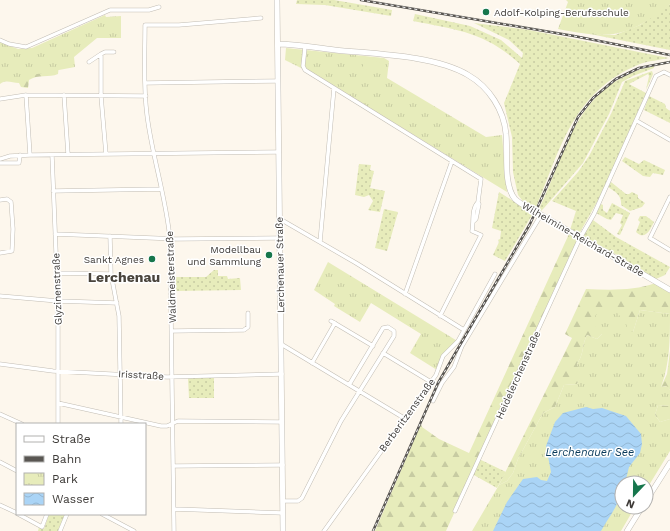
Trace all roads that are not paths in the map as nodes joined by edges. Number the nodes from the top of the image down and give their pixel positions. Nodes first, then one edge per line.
1 (277, 0) edge
2 (159, 7) dead end
3 (261, 18) dead end
4 (0, 40) edge
5 (278, 44) junction
6 (305, 47) junction
7 (114, 52) dead end
8 (101, 54) junction
9 (89, 62) dead end
10 (670, 75) edge
11 (278, 81) junction
12 (145, 83) junction
13 (334, 88) junction
14 (26, 95) junction
15 (64, 95) junction
16 (100, 96) junction
17 (146, 96) junction
18 (0, 100) edge
19 (637, 121) junction
20 (670, 140) edge
21 (279, 152) junction
22 (30, 154) junction
23 (68, 154) junction
24 (106, 154) junction
25 (153, 154) junction
26 (20, 155) junction
27 (52, 155) junction
28 (0, 159) edge
29 (452, 161) junction
30 (0, 163) edge
31 (161, 189) junction
32 (53, 191) junction
33 (670, 197) edge
34 (0, 200) edge
35 (541, 215) junction
36 (280, 219) junction
37 (55, 234) junction
38 (110, 236) junction
39 (170, 238) junction
40 (280, 238) junction
41 (580, 238) junction
42 (320, 242) junction
43 (670, 250) edge
44 (0, 253) edge
45 (56, 273) junction
46 (111, 274) junction
47 (495, 274) dead end
48 (670, 290) edge
49 (404, 294) junction
50 (0, 296) edge
51 (58, 301) junction
52 (117, 303) junction
53 (248, 313) dead end
54 (440, 316) junction
55 (464, 330) junction
56 (172, 331) junction
57 (281, 344) junction
58 (372, 346) junction
59 (383, 353) junction
60 (312, 362) junction
61 (0, 364) edge
62 (58, 370) junction
63 (120, 374) junction
64 (282, 374) junction
65 (172, 377) junction
66 (431, 382) junction
67 (349, 385) junction
68 (359, 391) junction
69 (433, 401) dead end
70 (58, 403) junction
71 (0, 414) edge
72 (121, 417) junction
73 (404, 418) junction
74 (282, 422) junction
75 (20, 423) edge
76 (58, 423) edge
77 (121, 423) edge
78 (173, 423) junction
79 (0, 462) edge
80 (670, 463) edge
81 (282, 465) junction
82 (173, 466) junction
83 (16, 470) edge
84 (654, 488) edge
85 (283, 501) junction
86 (0, 504) edge
87 (174, 509) junction
88 (455, 511) dead end
89 (283, 512) junction
90 (16, 513) edge
91 (20, 515) edge
92 (47, 515) edge
93 (67, 515) edge
94 (107, 515) edge
95 (637, 515) edge
96 (60, 531) edge
97 (134, 531) edge
98 (174, 531) edge
99 (283, 531) edge
100 (324, 531) edge
101 (627, 531) edge

1 - 5 street, Lerchenauer Straße
2 - 4 street
3 - 12 street, Waldmeisterstraße
5 - 6 street, Wilhelmine-Reichard-Straße
5 - 11 street, Lerchenauer Straße
6 - 13 street
6 - 35 street, Wilhelmine-Reichard-Straße
7 - 8 street
8 - 9 street
8 - 16 street
10 - 19 street, Heidelerchenstraße
11 - 12 street
11 - 21 street, Lerchenauer Straße
12 - 17 street, Waldmeisterstraße
13 - 29 street
13 - 42 street
14 - 15 street
14 - 18 street
14 - 22 street
15 - 16 street
15 - 23 street
16 - 17 street
16 - 24 street
17 - 25 street, Waldmeisterstraße
19 - 20 street
19 - 41 street, Heidelerchenstraße
21 - 25 street
21 - 36 street, Lerchenauer Straße
22 - 26 street
22 - 27 street
23 - 24 street
23 - 27 street
24 - 25 street
25 - 31 street, Waldmeisterstraße
26 - 28 street
26 - 30 street
27 - 32 street, Glyzinenstraße
29 - 49 street
29 - 54 street
31 - 32 street
31 - 39 street, Waldmeisterstraße
32 - 37 street, Glyzinenstraße
33 - 43 street
34 - 44 street
35 - 41 street, Wilhelmine-Reichard-Straße
35 - 69 street, Berberitzenstraße
36 - 40 street, Lerchenauer Straße
36 - 42 street
37 - 38 street
37 - 45 street, Glyzinenstraße
38 - 39 street
38 - 46 street
39 - 40 street
39 - 56 street, Waldmeisterstraße
40 - 57 street, Lerchenauer Straße
41 - 48 street, Wilhelmine-Reichard-Straße
41 - 88 street, Heidelerchenstraße
42 - 49 street
45 - 46 street
45 - 51 street, Glyzinenstraße
46 - 52 street
47 - 55 street, Berberitzenstraße
49 - 54 street
50 - 51 street
51 - 52 street
51 - 62 street, Glyzinenstraße
52 - 63 street
53 - 56 street
54 - 55 street
55 - 66 street, Berberitzenstraße
56 - 65 street, Waldmeisterstraße
57 - 60 street
57 - 64 street, Lerchenauer Straße
58 - 59 street
58 - 60 street
58 - 67 street
59 - 66 street
59 - 68 street
60 - 67 street
61 - 62 street, Irisstraße
62 - 63 street, Irisstraße
62 - 70 street, Glyzinenstraße
63 - 65 street, Irisstraße
63 - 72 street
64 - 65 street, Irisstraße
64 - 74 street, Lerchenauer Straße
65 - 78 street, Waldmeisterstraße
66 - 73 street, Berberitzenstraße
67 - 68 street
68 - 73 street
68 - 85 street
70 - 72 street
70 - 76 street, Glyzinenstraße
71 - 75 street
72 - 77 street
72 - 78 street
73 - 100 street, Berberitzenstraße
74 - 78 street
74 - 81 street, Lerchenauer Straße
78 - 82 street, Waldmeisterstraße
79 - 83 street
80 - 84 street
81 - 82 street
81 - 85 street, Lerchenauer Straße
82 - 87 street, Waldmeisterstraße
85 - 89 street, Lerchenauer Straße
86 - 90 street
87 - 89 street
87 - 98 street, Waldmeisterstraße
89 - 99 street, Lerchenauer Straße
91 - 92 street
93 - 96 street
94 - 97 street
95 - 101 street

